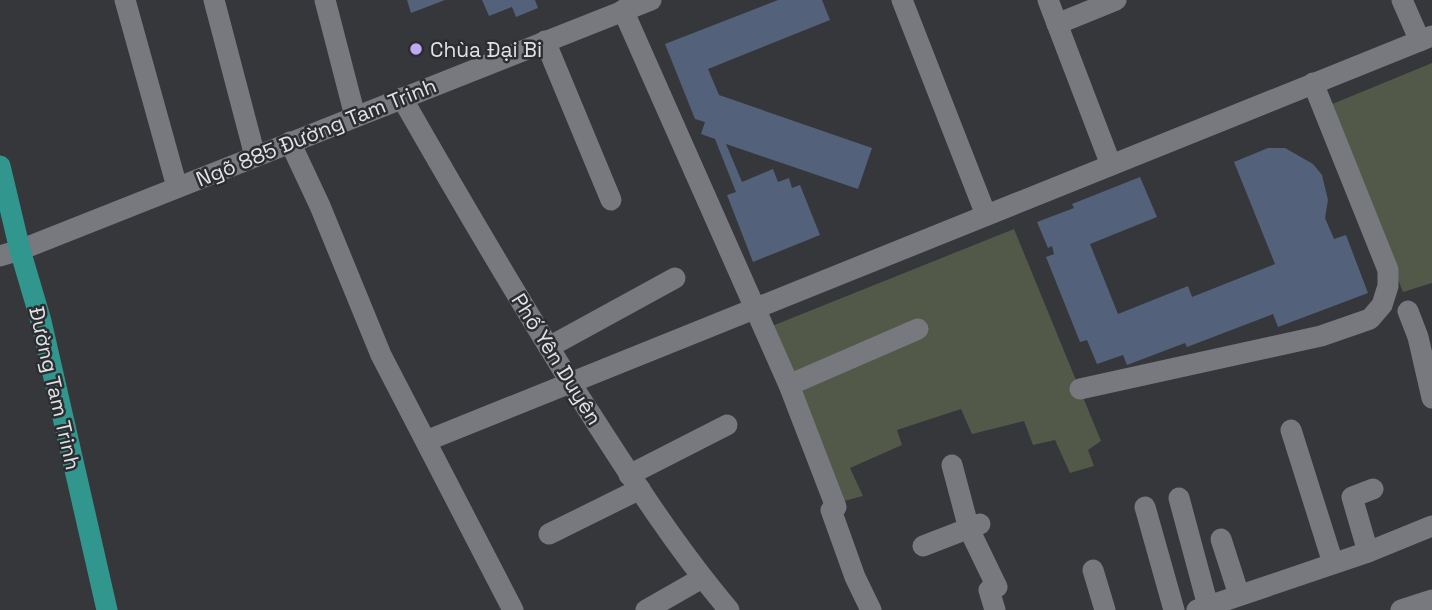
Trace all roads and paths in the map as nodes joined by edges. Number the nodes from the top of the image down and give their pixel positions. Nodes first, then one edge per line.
1 (124, 0) edge
2 (214, 0) edge
3 (325, 0) edge
4 (651, 0) edge
5 (902, 0) edge
6 (1048, 0) edge
7 (1116, 0) edge
8 (1402, 0) edge
9 (623, 9) junction
10 (1057, 24) junction
11 (1426, 39) edge
12 (545, 41) junction
13 (1313, 83) junction
14 (402, 98) junction
15 (355, 116) junction
16 (290, 142) junction
17 (255, 156) junction
18 (1111, 165) junction
19 (0, 166) edge
20 (177, 187) junction
21 (611, 200) dead end
22 (986, 215) junction
23 (10, 253) edge
24 (675, 278) dead end
25 (756, 308) junction
26 (1408, 311) dead end
27 (918, 329) dead end
28 (549, 347) junction
29 (572, 383) junction
30 (789, 385) junction
31 (1080, 389) dead end
32 (1432, 397) edge
33 (727, 425) dead end
34 (1291, 430) dead end
35 (426, 441) junction
36 (953, 465) dead end
37 (635, 482) junction
38 (1373, 489) dead end
39 (1179, 498) dead end
40 (1145, 507) dead end
41 (975, 526) junction
42 (1432, 526) edge
43 (548, 534) dead end
44 (1221, 539) dead end
45 (923, 545) dead end
46 (1368, 552) junction
47 (1333, 563) junction
48 (1093, 570) dead end
49 (702, 578) junction
50 (1238, 595) junction
51 (1432, 600) edge
52 (1203, 608) edge
53 (107, 610) edge
54 (513, 610) edge
55 (646, 610) edge
56 (729, 610) edge
57 (871, 610) edge
58 (995, 610) edge
59 (1105, 610) edge
60 (1174, 610) edge
61 (1401, 610) edge

1 - 20 street
2 - 17 street
3 - 15 street
4 - 9 street, Ngõ 885 Đường Tam Trinh
5 - 22 street
6 - 10 street
7 - 10 street
8 - 11 street
9 - 12 street, Ngõ 885 Đường Tam Trinh
9 - 25 street
10 - 18 street
11 - 13 street
12 - 14 street, Ngõ 885 Đường Tam Trinh
12 - 21 street
13 - 18 street
13 - 31 street
14 - 15 street, Ngõ 885 Đường Tam Trinh
14 - 28 street, Phố Yên Duyên
15 - 16 street, Ngõ 885 Đường Tam Trinh
16 - 17 street, Ngõ 885 Đường Tam Trinh
16 - 35 street
17 - 20 street, Ngõ 885 Đường Tam Trinh
18 - 22 street
19 - 23 main road, Đường Tam Trinh
20 - 23 street, Ngõ 885 Đường Tam Trinh
22 - 25 street
23 - 53 main road, Đường Tam Trinh
24 - 28 street
25 - 29 street
25 - 30 street
26 - 32 street
27 - 30 street
28 - 29 street, Phố Yên Duyên
29 - 35 street
29 - 37 street, Phố Yên Duyên
30 - 57 street
33 - 37 street
34 - 47 street
35 - 54 street
36 - 41 street
37 - 43 street
37 - 49 street, Phố Yên Duyên
38 - 46 street
39 - 52 street
40 - 60 street
41 - 45 street
41 - 58 street
42 - 46 street
44 - 50 street
46 - 47 street
47 - 50 street
48 - 59 street
49 - 55 street
49 - 56 street, Phố Yên Duyên
50 - 52 street
51 - 61 street

